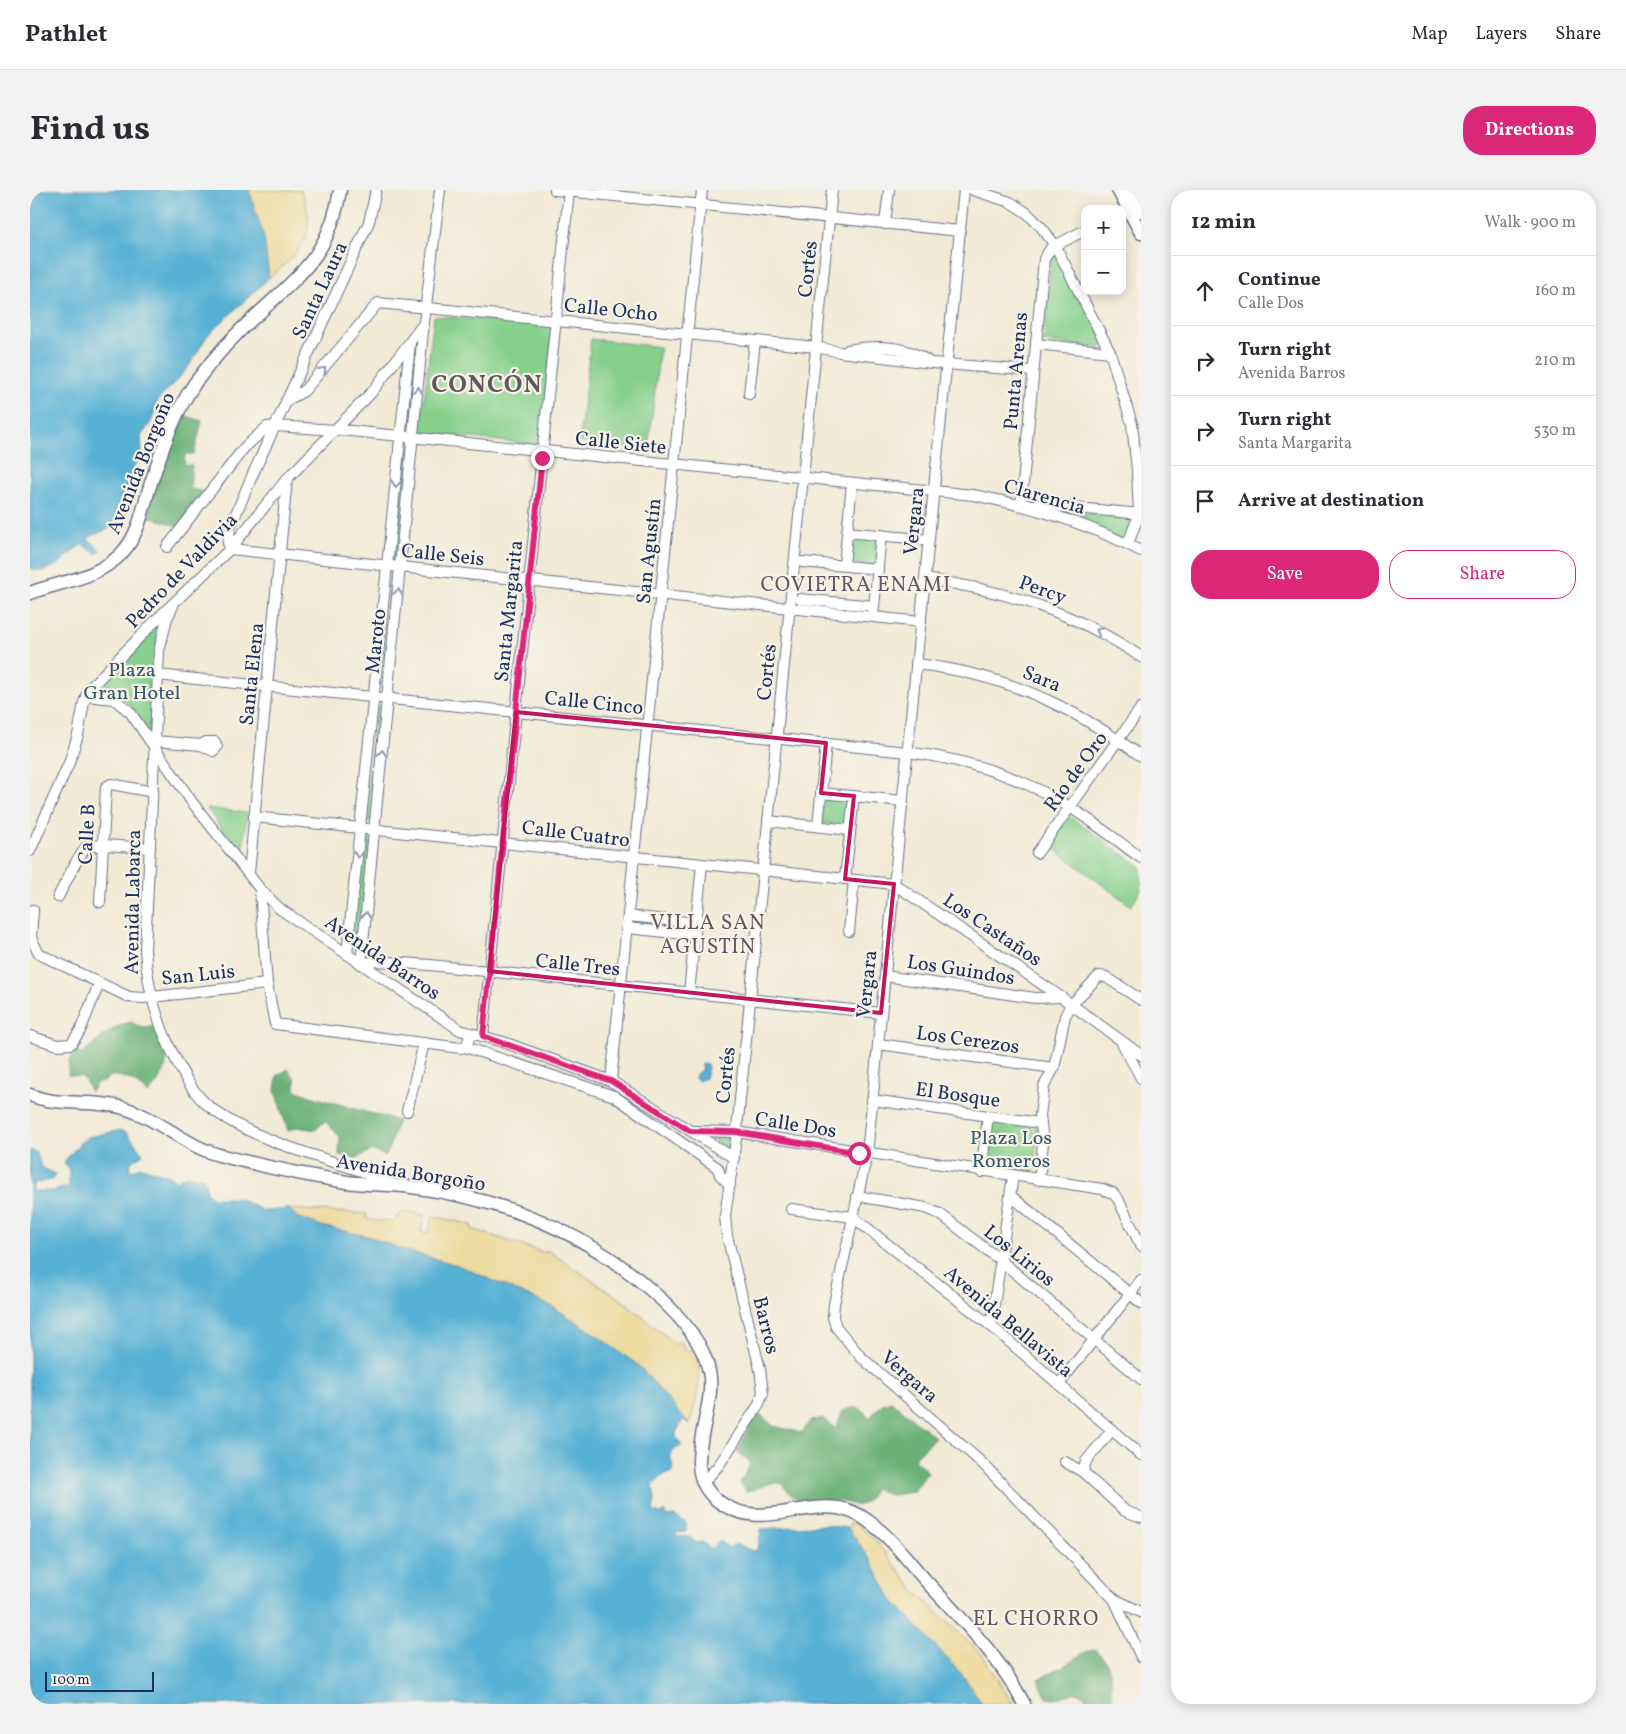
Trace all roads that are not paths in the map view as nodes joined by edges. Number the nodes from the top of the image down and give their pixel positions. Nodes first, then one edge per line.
1 (340, 190) edge
2 (376, 190) edge
3 (440, 190) edge
4 (555, 190) edge
5 (702, 190) edge
6 (832, 190) edge
7 (889, 190) edge
8 (964, 190) edge
9 (973, 190) edge
10 (1118, 190) edge
11 (569, 191) edge
12 (1132, 192) edge
13 (700, 205) junction
14 (1141, 212) edge
15 (830, 218) junction
16 (885, 224) junction
17 (960, 231) junction
18 (1081, 232) edge
19 (1141, 233) edge
20 (1055, 245) junction
21 (378, 303) joint
22 (426, 308) junction
23 (556, 321) junction
24 (424, 322) junction
25 (687, 334) junction
26 (754, 341) junction
27 (410, 343) junction
28 (1036, 344) junction
29 (816, 347) junction
30 (1110, 352) junction
31 (947, 363) junction
32 (1034, 371) junction
33 (749, 394) dead end
34 (286, 401) junction
35 (1136, 423) edge
36 (275, 426) junction
37 (336, 430) junction
38 (400, 436) junction
39 (413, 438) junction
40 (542, 452) junction
41 (674, 465) junction
42 (803, 478) junction
43 (288, 479) junction
44 (852, 483) junction
45 (934, 490) junction
46 (1021, 505) junction
47 (1140, 514) edge
48 (847, 532) junction
49 (882, 535) junction
50 (929, 540) junction
51 (1128, 544) junction
52 (166, 547) dead end
53 (230, 550) junction
54 (1141, 551) edge
55 (280, 555) junction
56 (802, 562) dead end
57 (388, 566) junction
58 (844, 566) junction
59 (400, 567) junction
60 (878, 569) junction
61 (925, 579) junction
62 (529, 581) junction
63 (30, 593) edge
64 (661, 594) junction
65 (800, 599) dead end
66 (173, 606) junction
67 (790, 608) junction
68 (874, 612) junction
69 (921, 622) junction
70 (1141, 656) edge
71 (916, 664) junction
72 (157, 675) junction
73 (268, 686) junction
74 (86, 696) junction
75 (374, 697) junction
76 (387, 699) junction
77 (1141, 708) edge
78 (516, 712) junction
79 (648, 725) junction
80 (776, 738) junction
81 (1119, 740) junction
82 (826, 743) junction
83 (155, 745) junction
84 (201, 745) dead end
85 (908, 752) junction
86 (1141, 756) edge
87 (153, 792) junction
88 (821, 793) junction
89 (854, 796) junction
90 (902, 801) junction
91 (1070, 807) junction
92 (254, 817) junction
93 (768, 821) junction
94 (818, 826) junction
95 (361, 828) junction
96 (374, 829) junction
97 (850, 830) junction
98 (502, 842) junction
99 (104, 846) junction
100 (150, 848) junction
101 (30, 851) edge
102 (1037, 853) dead end
103 (634, 857) junction
104 (1141, 858) edge
105 (702, 864) junction
106 (763, 871) junction
107 (249, 873) junction
108 (849, 879) junction
109 (894, 884) junction
110 (260, 889) junction
111 (58, 897) dead end
112 (100, 902) dead end
113 (33, 910) dead end
114 (628, 916) junction
115 (696, 923) junction
116 (627, 928) junction
117 (849, 931) dead end
118 (695, 935) junction
119 (347, 954) junction
120 (361, 964) junction
121 (489, 971) junction
122 (885, 976) junction
123 (99, 984) junction
124 (268, 984) junction
125 (621, 986) junction
126 (689, 993) junction
127 (151, 997) junction
128 (1061, 997) junction
129 (750, 999) junction
130 (1141, 1000) edge
131 (1071, 1005) junction
132 (881, 1012) junction
133 (471, 1034) junction
134 (30, 1036) edge
135 (483, 1036) junction
136 (1121, 1040) junction
137 (424, 1043) junction
138 (878, 1044) junction
139 (465, 1047) junction
140 (1141, 1055) edge
141 (1054, 1068) junction
142 (1141, 1078) edge
143 (611, 1081) junction
144 (30, 1095) edge
145 (872, 1100) junction
146 (407, 1111) dead end
147 (988, 1116) junction
148 (1040, 1123) junction
149 (690, 1131) junction
150 (736, 1132) junction
151 (867, 1154) junction
152 (734, 1158) junction
153 (981, 1172) junction
154 (1013, 1176) junction
155 (1039, 1180) junction
156 (391, 1184) junction
157 (730, 1185) junction
158 (857, 1196) junction
159 (1010, 1196) junction
160 (791, 1209) dead end
161 (853, 1217) junction
162 (1141, 1246) edge
163 (1000, 1260) junction
164 (1141, 1280) edge
165 (1130, 1294) junction
166 (1141, 1303) edge
167 (991, 1326) junction
168 (1094, 1339) junction
169 (1141, 1379) edge
170 (1058, 1384) junction
171 (1112, 1430) junction
172 (1141, 1455) edge
173 (1065, 1462) dead end
174 (1083, 1472) junction
175 (703, 1483) junction
176 (1141, 1516) edge
177 (1114, 1599) junction
178 (1141, 1612) edge
179 (1141, 1657) edge
180 (1024, 1704) edge

1 - 63 main road, Avenida Borgoño
2 - 34 street, Santa Laura
3 - 22 street, Maroto
4 - 11 street
5 - 13 street, San Agustín
6 - 15 street, Cortés
7 - 16 street
8 - 17 street, Vergara
9 - 20 street
10 - 19 main road
11 - 13 street
11 - 23 street, Santa Margarita
12 - 14 street
13 - 15 street
13 - 25 street, San Agustín
15 - 16 street
15 - 29 street, Cortés
16 - 17 street
17 - 31 street, Vergara
18 - 20 street
20 - 28 street, Punta Arenas
20 - 30 street
21 - 22 street, Calle Ocho
34 -> 21 street, Santa Laura
22 - 23 street, Calle Ocho
22 - 24 street, Maroto
23 - 25 street, Calle Ocho
23 - 40 street, Santa Margarita
24 - 27 street, Maroto
39 -> 24 street, Maroto
25 - 26 street, Calle Ocho
25 - 41 street, San Agustín
26 - 29 street, Calle Ocho
26 - 33 street
27 - 37 street, Pedro de Valdivia
27 - 38 street, Maroto
28 - 30 street
28 - 32 street, Punta Arenas
29 - 31 street, Calle Ocho
29 - 42 street, Cortés
30 - 35 street
31 - 32 street, Calle Ocho
31 - 45 street, Vergara
32 - 46 street, Punta Arenas
34 - 36 street, Santa Laura
35 - 47 street
36 - 37 street, Calle Siete
36 - 52 street
36 - 53 street, Santa Laura
37 - 38 street, Calle Siete
37 - 43 street, Pedro de Valdivia
38 - 39 street, Calle Siete
38 -> 57 street, Maroto
39 - 40 street, Calle Siete
39 - 59 street, Maroto
40 - 41 street, Calle Siete
40 - 62 street, Santa Margarita
41 - 42 street, Calle Siete
41 - 64 street, San Agustín
42 - 44 street, Calle Siete
42 - 67 street, Cortés
43 - 53 street, Pedro de Valdivia
43 - 55 street, Santa Elena
44 - 45 street, Calle Siete
44 - 48 street
45 - 46 street, Clarencia
45 - 50 street, Vergara
46 - 47 street
46 - 51 street, Clarencia
47 - 51 street
48 - 49 street
48 - 58 street
49 - 50 street
49 - 60 street
50 - 61 street, Vergara
51 - 54 street, Clarencia
53 - 55 street, Calle Seis
53 - 66 street, Pedro de Valdivia
55 - 57 street, Calle Seis
55 - 73 street, Santa Elena
56 - 58 street
57 - 59 street, Calle Seis
57 - 75 street, Maroto
58 - 60 street
59 - 62 street, Calle Seis
76 -> 59 street, Maroto
60 - 68 street
61 - 69 street, Vergara
70 -> 61 street, Percy
62 - 64 street, Calle Seis
62 - 78 street, Santa Margarita
64 - 67 street, Calle Seis
64 - 79 street, San Agustín
65 - 68 street, Calle Seis
66 - 72 street, Avenida Labarca
66 - 74 street, Pedro de Valdivia
67 - 68 street, Calle Seis
67 - 80 street, Cortés
68 - 69 street, Calle Seis
69 - 71 street, Vergara
71 - 81 street, Sara
71 - 85 street, Vergara
72 - 73 street, Calle Cinco
72 - 83 street, Avenida Labarca
73 - 75 street, Calle Cinco
73 - 92 street, Santa Elena
74 - 83 street, Avenida Barros
74 - 101 street, Pedro de Valdivia
75 - 76 street, Calle Cinco
75 - 95 street, Maroto
76 - 78 street, Calle Cinco
96 -> 76 street, Maroto
77 - 81 street, Río de Oro
78 - 79 street, Calle Cinco
78 - 98 street, Santa Margarita
79 - 80 street, Calle Cinco
79 - 103 street, San Agustín
80 - 82 street, Calle Cinco
80 - 93 street, Cortés
81 - 86 street, Sara
81 - 91 street, Río de Oro
82 - 85 street, Calle Cinco
82 - 88 street
83 - 84 street
83 - 87 street, Avenida Labarca
83 - 107 street, Avenida Barros
85 - 90 street, Vergara
85 - 91 street, Calle Cinco
87 - 99 street, Calle B
87 - 100 street, Avenida Labarca
88 - 89 street
88 - 94 street
89 - 90 street
89 - 97 street
90 - 109 street, Vergara
91 - 102 street, Río de Oro
91 - 104 street, Calle Cinco
92 - 95 street, Calle Cuatro
92 - 107 street, Santa Elena
93 - 94 street
93 - 106 street, Cortés
94 - 97 street
95 - 96 street, Calle Cuatro
95 -> 119 street, Maroto
96 - 98 street, Calle Cuatro
120 -> 96 street, Maroto
97 - 108 street
98 - 103 street, Calle Cuatro
98 - 121 street, Santa Margarita
99 - 100 street
99 - 111 street
99 - 112 street, Calle B
100 - 127 street, Avenida Labarca
103 - 105 street, Calle Cuatro
103 - 114 street, San Agustín
105 - 106 street, Calle Cuatro
105 - 115 street
106 - 108 street, Calle Cuatro
106 - 129 street, Cortés
107 - 110 street, Avenida Barros
108 - 109 street, Calle Cuatro
108 - 117 street
109 - 122 street, Vergara
109 - 128 street, Los Castaños
110 - 119 street, Avenida Barros
110 - 124 street
113 - 123 street, San Luis
114 - 115 street
114 - 116 street, San Agustín
115 - 118 street
116 - 118 street
116 - 125 street, San Agustín
118 - 126 street
119 - 120 street, Avenida Barros
120 - 121 street, Calle Tres
120 - 133 street, Avenida Barros
121 - 125 street, Calle Tres
121 - 135 street, Santa Margarita
122 - 128 street, Los Guindos
122 - 132 street, Vergara
123 - 127 street, San Luis
123 - 134 street
124 - 127 street, San Luis
124 - 137 street
125 - 126 street, Calle Tres
125 - 143 street, San Agustín
126 - 129 street, Calle Tres
127 - 156 street, Avenida Labarca
128 - 131 street, Los Castaños
129 - 132 street, Calle Tres
129 - 150 street, Cortés
130 - 131 street
131 - 136 street, Los Castaños
131 - 141 street
132 - 138 street, Vergara
133 - 135 street, Avenida Barros
133 - 139 street
135 - 143 street, Avenida Barros
136 - 140 street, Los Castaños
136 - 142 street
137 - 139 street
137 - 146 street
138 - 141 street, Los Cerezos
138 - 145 street, Vergara
139 - 157 street
141 - 148 street
143 - 149 street, Avenida Barros
144 - 156 main road, Avenida Borgoño
145 - 147 street, El Bosque
145 - 151 street, Vergara
147 - 148 street, El Bosque
147 - 153 street
148 - 155 street
149 - 150 street, Calle Dos
149 - 152 street, Avenida Barros
150 - 151 street, Calle Dos
150 - 152 street, Cortés
151 - 153 street, Calle Dos
151 - 158 street, Vergara
152 - 157 street, Barros
153 - 154 street, Calle Dos
154 - 155 street, Calle Dos
154 - 159 street
155 - 162 street, Calle Dos
156 - 175 main road, Avenida Borgoño
157 - 175 street, Barros
158 - 161 street, Vergara
158 - 163 street, Los Lirios
159 - 163 street
159 - 165 street
160 - 161 street
161 - 167 street, Avenida Bellavista
161 - 177 street, Vergara
163 - 167 street
163 - 168 street, Los Lirios
164 - 165 street
165 - 166 street
165 - 168 street
167 - 170 street, Avenida Bellavista
168 - 169 street, Los Lirios
168 - 170 street
170 - 171 street, Avenida Bellavista
171 - 172 street, Avenida Bellavista
171 - 174 street
173 - 174 street
174 - 176 street
175 - 180 main road
177 - 178 street
177 - 179 street, Vergara

